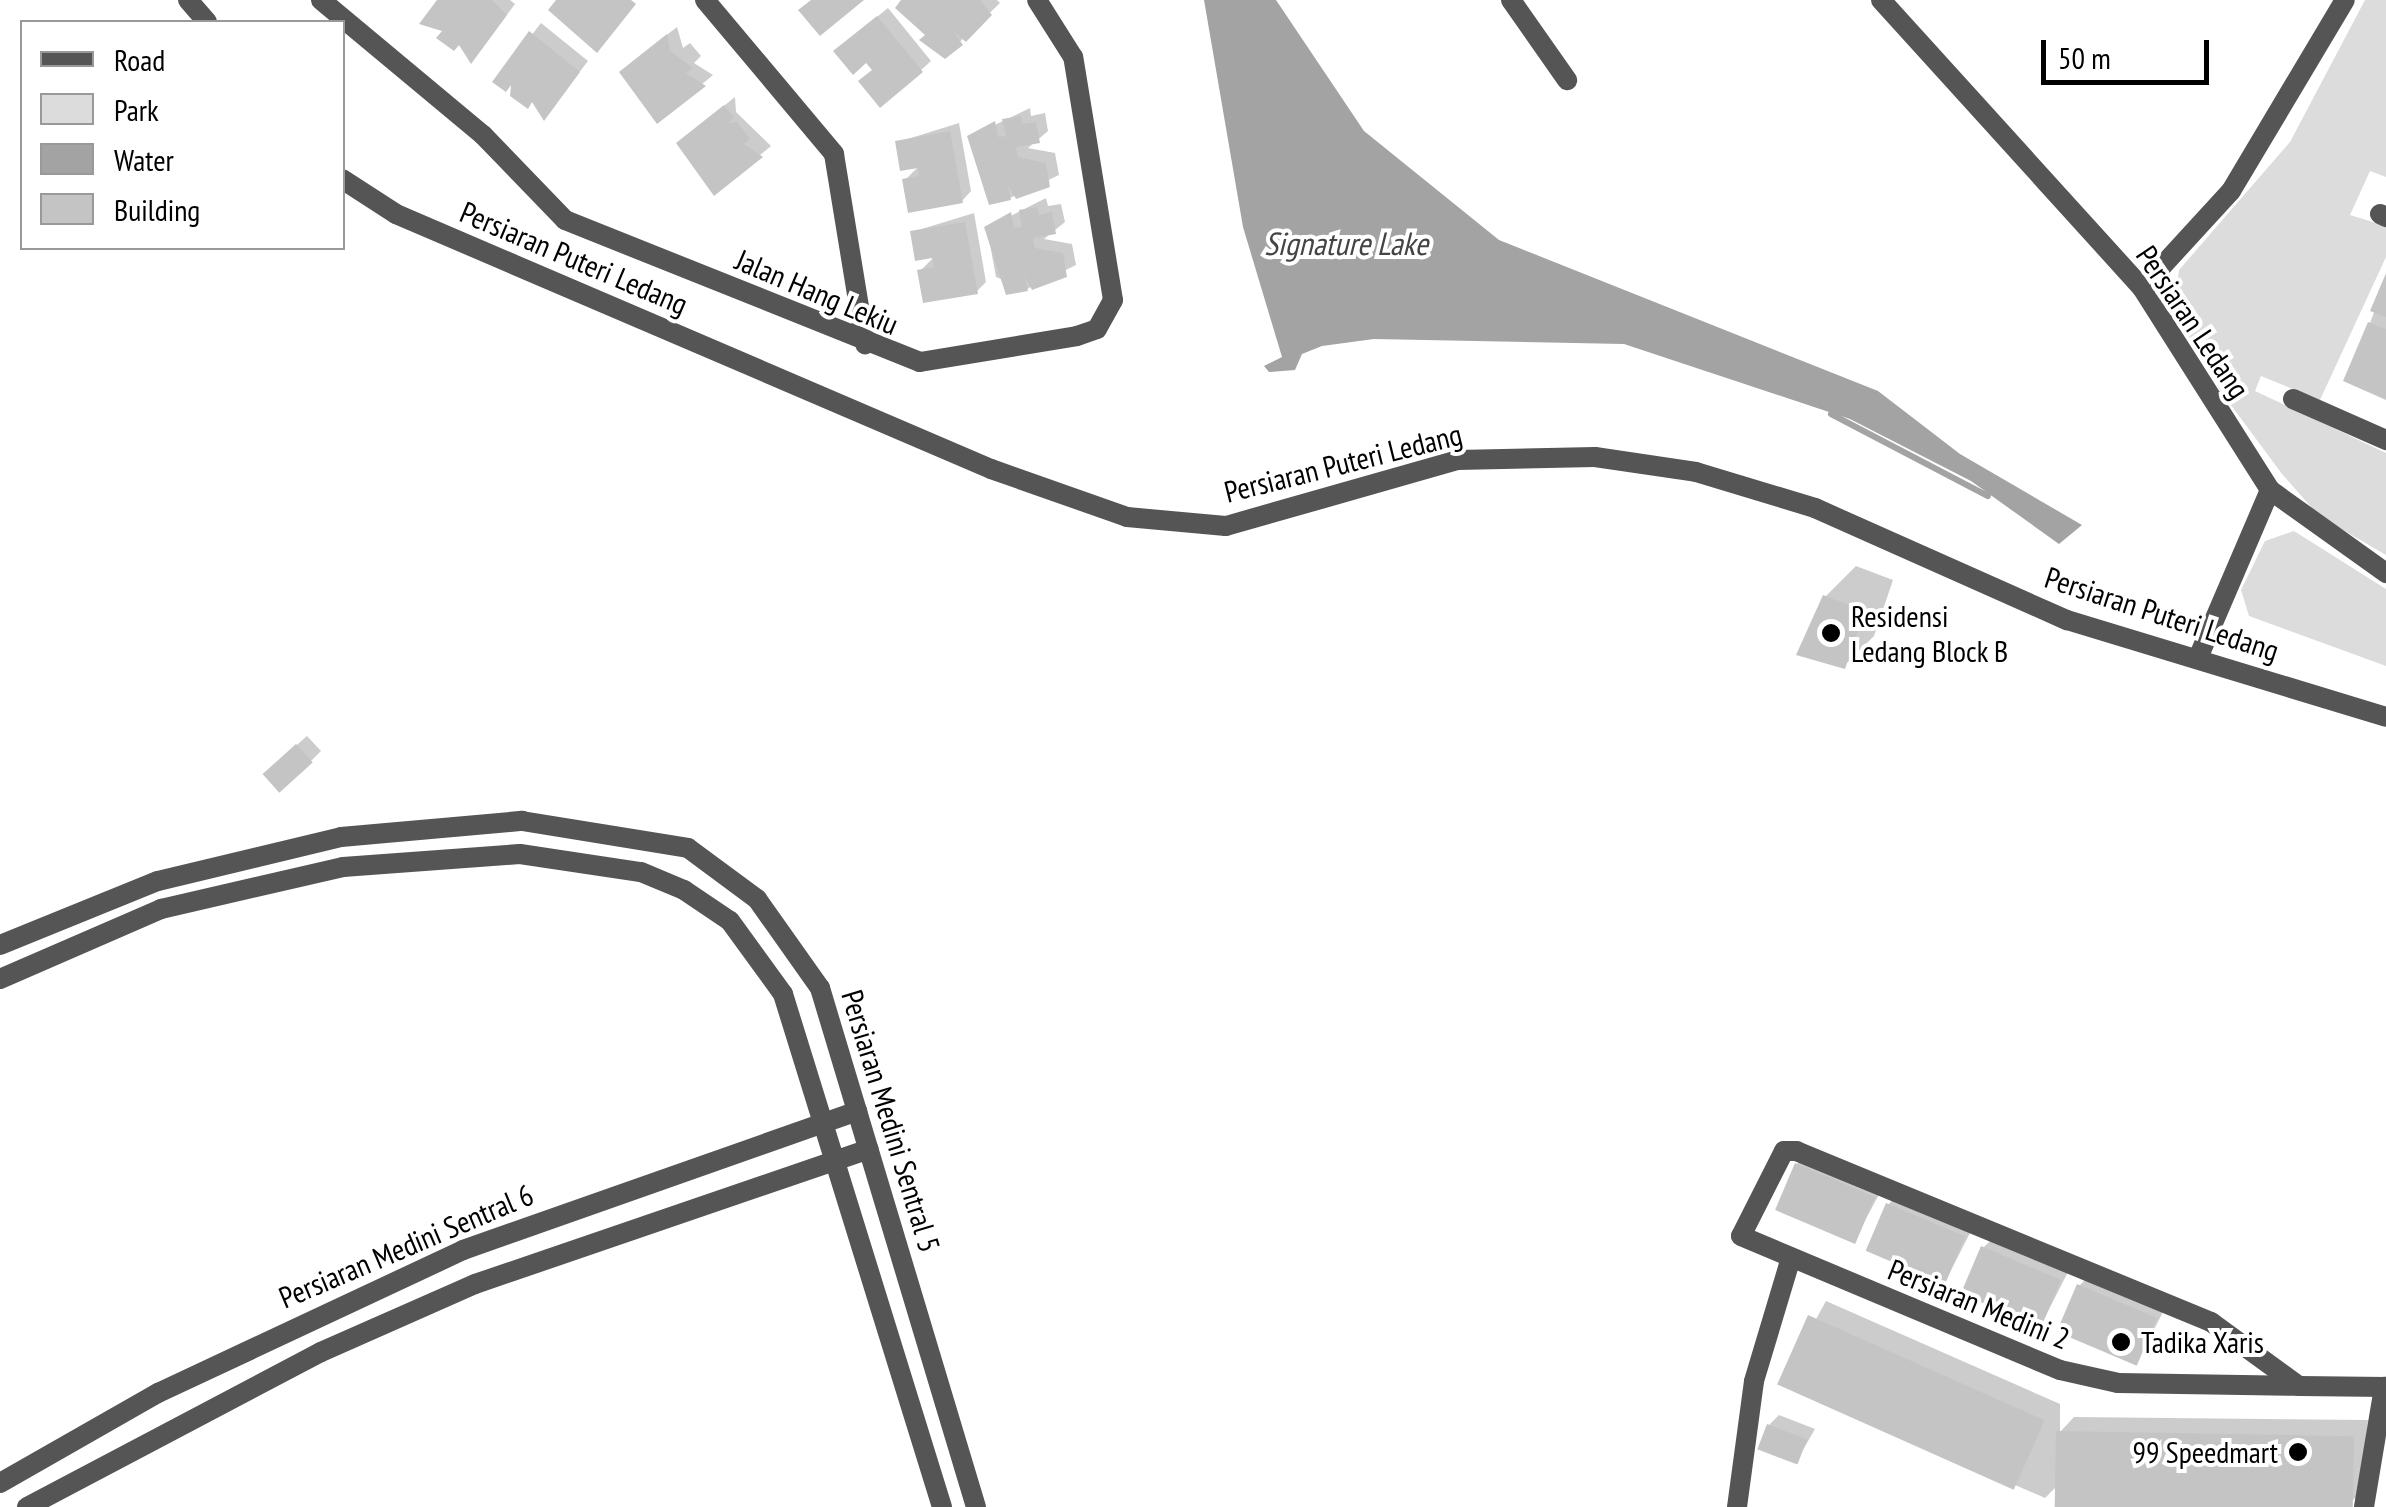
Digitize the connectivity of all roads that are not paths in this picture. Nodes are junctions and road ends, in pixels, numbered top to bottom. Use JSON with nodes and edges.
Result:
{"nodes":[{"id":1,"x":321,"y":0,"type":"edge"},
{"id":2,"x":704,"y":0,"type":"edge"},
{"id":3,"x":1037,"y":0,"type":"edge"},
{"id":4,"x":1512,"y":0,"type":"edge"},
{"id":5,"x":1881,"y":0,"type":"edge"},
{"id":6,"x":2346,"y":0,"type":"edge"},
{"id":7,"x":1567,"y":80,"type":"dead end"},
{"id":8,"x":345,"y":181,"type":"edge"},
{"id":9,"x":2142,"y":288,"type":"junction"},
{"id":10,"x":865,"y":344,"type":"junction"},
{"id":11,"x":2293,"y":399,"type":"dead end"},
{"id":12,"x":2386,"y":440,"type":"edge"},
{"id":13,"x":2270,"y":490,"type":"junction"},
{"id":14,"x":2386,"y":573,"type":"edge"},
{"id":15,"x":2198,"y":658,"type":"junction"},
{"id":16,"x":2386,"y":716,"type":"edge"},
{"id":17,"x":0,"y":946,"type":"edge"},
{"id":18,"x":0,"y":979,"type":"edge"},
{"id":19,"x":857,"y":1110,"type":"junction"},
{"id":20,"x":822,"y":1121,"type":"junction"},
{"id":21,"x":869,"y":1148,"type":"junction"},
{"id":22,"x":835,"y":1160,"type":"junction"},
{"id":23,"x":1790,"y":1261,"type":"junction"},
{"id":24,"x":2299,"y":1386,"type":"junction"},
{"id":25,"x":2385,"y":1387,"type":"edge"},
{"id":26,"x":0,"y":1484,"type":"edge"},
{"id":27,"x":27,"y":1507,"type":"edge"},
{"id":28,"x":942,"y":1507,"type":"edge"},
{"id":29,"x":976,"y":1507,"type":"edge"},
{"id":30,"x":1738,"y":1507,"type":"edge"},
{"id":31,"x":2364,"y":1507,"type":"edge"}],
"edges":[{"from":1,"to":10,"type":"street","name":"Jalan Hang Lekiu"},
{"from":2,"to":10,"type":"street"},
{"from":3,"to":10,"type":"street","name":"Jalan Hang Lekiu"},
{"from":4,"to":7,"type":"street"},
{"from":5,"to":9,"type":"street","name":"Persiaran Ledang"},
{"from":6,"to":9,"type":"street"},
{"from":8,"to":15,"type":"street","name":"Persiaran Puteri Ledang"},
{"from":9,"to":13,"type":"street","name":"Persiaran Ledang"},
{"from":11,"to":12,"type":"street"},
{"from":13,"to":14,"type":"street","name":"Persiaran Ledang"},
{"from":13,"to":15,"type":"street"},
{"from":15,"to":16,"type":"street","name":"Persiaran Puteri Ledang"},
{"from":17,"to":19,"type":"street","name":"Persiaran Medini Sentral 5"},
{"from":18,"to":20,"type":"street"},
{"from":19,"to":20,"type":"street","name":"Persiaran Medini Sentral 6"},
{"from":19,"to":21,"type":"street","name":"Persiaran Medini Sentral 5"},
{"from":20,"to":22,"type":"street"},
{"from":20,"to":26,"type":"street","name":"Persiaran Medini Sentral 6"},
{"from":21,"to":22,"type":"street","name":"Persiaran Medini Sentral 6"},
{"from":21,"to":29,"type":"street","name":"Persiaran Medini Sentral 5"},
{"from":22,"to":27,"type":"street","name":"Persiaran Medini Sentral 6"},
{"from":22,"to":28,"type":"street"},
{"from":23,"to":24,"type":"street","name":"Persiaran Medini 2"},
{"from":23,"to":24,"type":"street","name":"Persiaran Medini 2"},
{"from":23,"to":30,"type":"street"},
{"from":24,"to":25,"type":"street","name":"Persiaran Medini 2"},
{"from":25,"to":31,"type":"street"}]}
